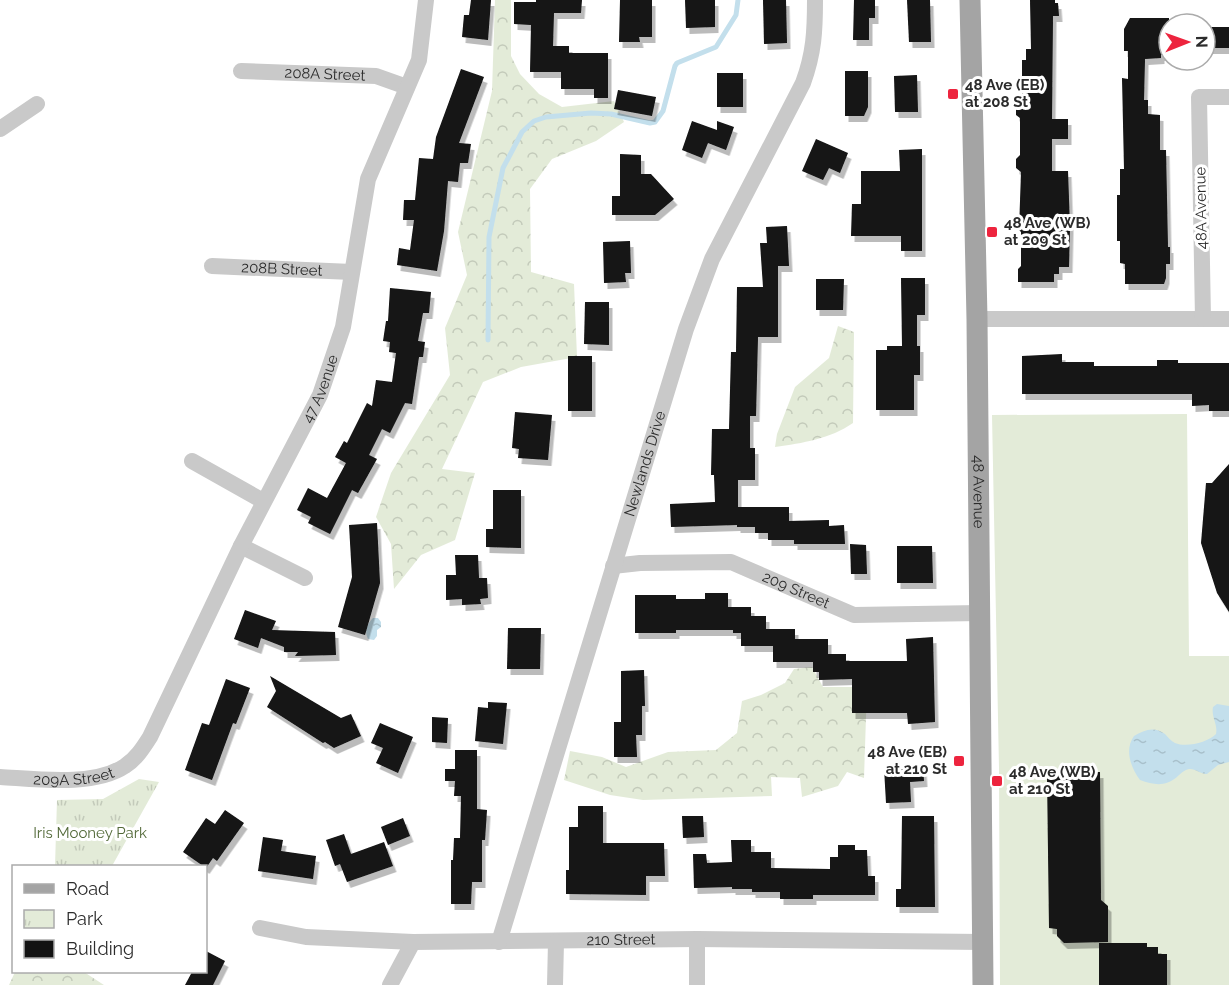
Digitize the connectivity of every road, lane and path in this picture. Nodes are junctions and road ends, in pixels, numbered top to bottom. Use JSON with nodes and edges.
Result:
{"nodes":[{"id":1,"x":426,"y":0,"type":"edge"},
{"id":2,"x":815,"y":0,"type":"edge"},
{"id":3,"x":970,"y":0,"type":"edge"},
{"id":4,"x":241,"y":70,"type":"dead end"},
{"id":5,"x":407,"y":87,"type":"junction"},
{"id":6,"x":1229,"y":97,"type":"edge"},
{"id":7,"x":37,"y":104,"type":"dead end"},
{"id":8,"x":0,"y":129,"type":"edge"},
{"id":9,"x":212,"y":266,"type":"dead end"},
{"id":10,"x":352,"y":272,"type":"junction"},
{"id":11,"x":977,"y":319,"type":"junction"},
{"id":12,"x":1203,"y":319,"type":"junction"},
{"id":13,"x":1229,"y":319,"type":"edge"},
{"id":14,"x":192,"y":461,"type":"dead end"},
{"id":15,"x":263,"y":501,"type":"junction"},
{"id":16,"x":241,"y":546,"type":"junction"},
{"id":17,"x":613,"y":566,"type":"junction"},
{"id":18,"x":305,"y":578,"type":"dead end"},
{"id":19,"x":980,"y":613,"type":"junction"},
{"id":20,"x":140,"y":752,"type":"joint"},
{"id":21,"x":0,"y":777,"type":"edge"},
{"id":22,"x":260,"y":928,"type":"dead end"},
{"id":23,"x":697,"y":939,"type":"junction"},
{"id":24,"x":413,"y":942,"type":"junction"},
{"id":25,"x":499,"y":942,"type":"junction"},
{"id":26,"x":556,"y":942,"type":"junction"},
{"id":27,"x":983,"y":942,"type":"junction"},
{"id":28,"x":390,"y":985,"type":"edge"},
{"id":29,"x":555,"y":985,"type":"edge"},
{"id":30,"x":697,"y":985,"type":"edge"},
{"id":31,"x":983,"y":985,"type":"edge"}],
"edges":[{"from":1,"to":5,"type":"street","name":"47 Avenue"},
{"from":2,"to":17,"type":"street","name":"Newlands Drive"},
{"from":3,"to":11,"type":"main road","name":"48 Avenue"},
{"from":4,"to":5,"type":"street","name":"208A Street"},
{"from":5,"to":10,"type":"street","name":"47 Avenue"},
{"from":6,"to":12,"type":"street","name":"48A Avenue"},
{"from":7,"to":8,"type":"street"},
{"from":9,"to":10,"type":"street","name":"208B Street"},
{"from":10,"to":15,"type":"street","name":"47 Avenue"},
{"from":11,"to":12,"type":"street"},
{"from":11,"to":19,"type":"main road","name":"48 Avenue"},
{"from":12,"to":13,"type":"street"},
{"from":14,"to":15,"type":"street"},
{"from":15,"to":16,"type":"street","name":"47 Avenue"},
{"from":16,"to":18,"type":"street"},
{"from":16,"to":20,"type":"street","name":"47 Avenue"},
{"from":17,"to":19,"type":"street","name":"209 Street"},
{"from":17,"to":25,"type":"street","name":"Newlands Drive"},
{"from":19,"to":27,"type":"main road","name":"48 Avenue"},
{"from":20,"to":21,"type":"street","name":"209A Street"},
{"from":22,"to":24,"type":"street","name":"210 Street"},
{"from":23,"to":26,"type":"street","name":"210 Street"},
{"from":23,"to":27,"type":"street","name":"210 Street"},
{"from":23,"to":30,"type":"street"},
{"from":24,"to":25,"type":"street","name":"210 Street"},
{"from":24,"to":28,"type":"street"},
{"from":25,"to":26,"type":"street","name":"210 Street"},
{"from":26,"to":29,"type":"street"},
{"from":27,"to":31,"type":"main road","name":"48 Avenue"}]}
